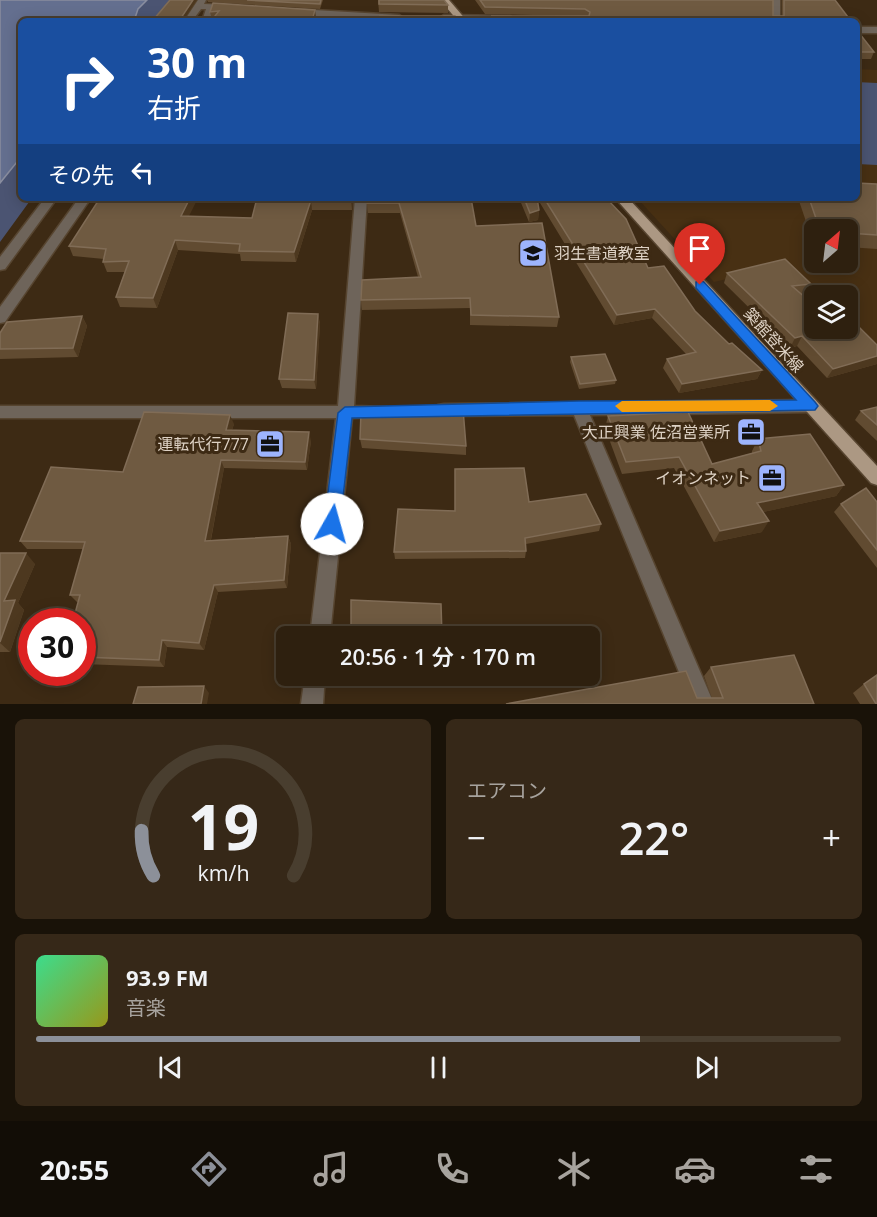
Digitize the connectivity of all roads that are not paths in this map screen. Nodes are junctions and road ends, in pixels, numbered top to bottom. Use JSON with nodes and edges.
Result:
{"nodes":[{"id":1,"x":444,"y":0,"type":"edge"},
{"id":2,"x":776,"y":0,"type":"edge"},
{"id":3,"x":200,"y":3,"type":"edge"},
{"id":4,"x":211,"y":7,"type":"junction"},
{"id":5,"x":246,"y":9,"type":"edge"},
{"id":6,"x":282,"y":11,"type":"edge"},
{"id":7,"x":190,"y":18,"type":"edge"},
{"id":8,"x":207,"y":18,"type":"edge"},
{"id":9,"x":364,"y":18,"type":"edge"},
{"id":10,"x":460,"y":18,"type":"edge"},
{"id":11,"x":776,"y":18,"type":"edge"},
{"id":12,"x":860,"y":30,"type":"edge"},
{"id":13,"x":877,"y":30,"type":"edge"},
{"id":14,"x":49,"y":201,"type":"edge"},
{"id":15,"x":83,"y":201,"type":"edge"},
{"id":16,"x":361,"y":201,"type":"edge"},
{"id":17,"x":624,"y":201,"type":"edge"},
{"id":18,"x":0,"y":266,"type":"edge"},
{"id":19,"x":0,"y":318,"type":"edge"},
{"id":20,"x":810,"y":406,"type":"junction"},
{"id":21,"x":579,"y":407,"type":"junction"},
{"id":22,"x":392,"y":411,"type":"edge"},
{"id":23,"x":427,"y":411,"type":"edge"},
{"id":24,"x":0,"y":412,"type":"edge"},
{"id":25,"x":345,"y":413,"type":"junction"},
{"id":26,"x":877,"y":478,"type":"edge"},
{"id":27,"x":321,"y":626,"type":"edge"},
{"id":28,"x":314,"y":686,"type":"edge"},
{"id":29,"x":312,"y":704,"type":"edge"},
{"id":30,"x":703,"y":704,"type":"edge"}],
"edges":[{"from":1,"to":10,"type":"main road"},
{"from":2,"to":11,"type":"street"},
{"from":3,"to":4,"type":"street"},
{"from":3,"to":7,"type":"street"},
{"from":4,"to":5,"type":"street"},
{"from":4,"to":8,"type":"street"},
{"from":6,"to":9,"type":"street"},
{"from":12,"to":13,"type":"street"},
{"from":14,"to":18,"type":"street"},
{"from":15,"to":19,"type":"street"},
{"from":16,"to":25,"type":"street"},
{"from":17,"to":20,"type":"main road","name":"築館登米線"},
{"from":20,"to":21,"type":"street"},
{"from":20,"to":26,"type":"main road","name":"築館登米線"},
{"from":21,"to":23,"type":"street"},
{"from":21,"to":30,"type":"street"},
{"from":22,"to":25,"type":"street"},
{"from":24,"to":25,"type":"street"},
{"from":25,"to":27,"type":"street"},
{"from":28,"to":29,"type":"street"}]}
